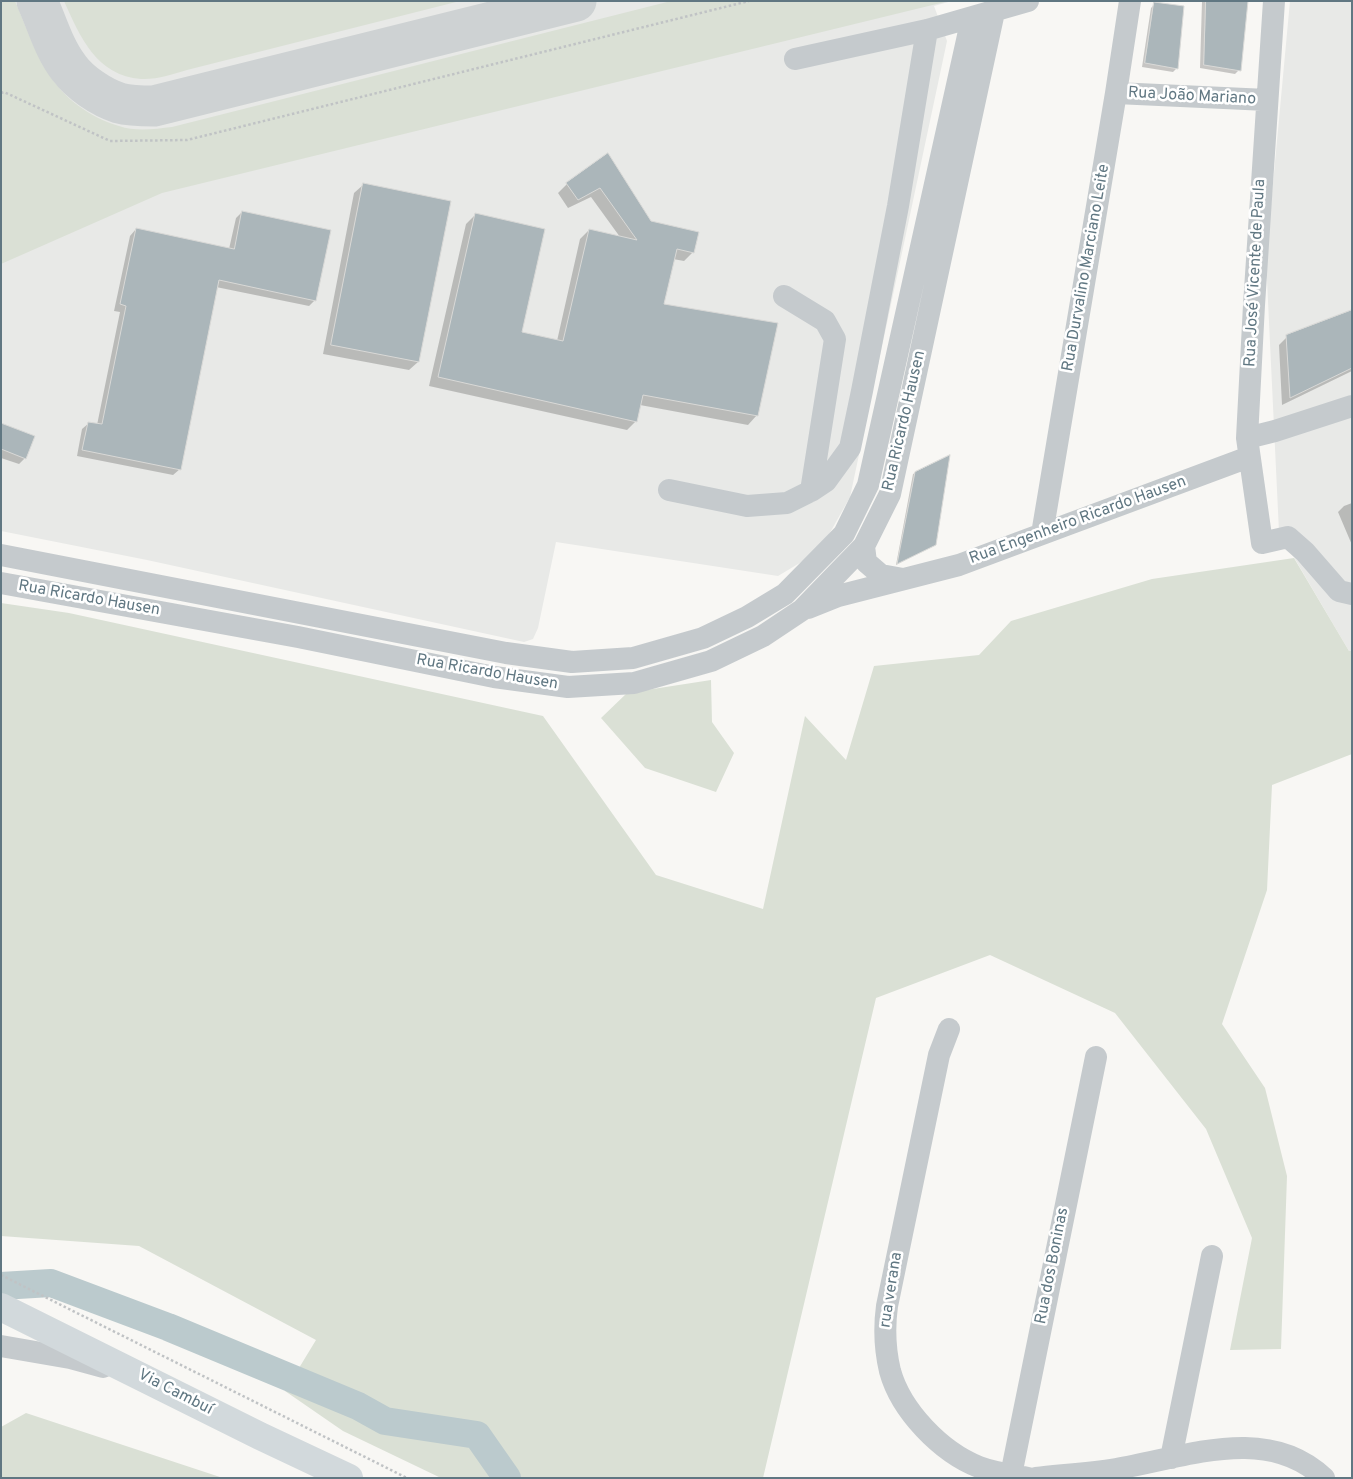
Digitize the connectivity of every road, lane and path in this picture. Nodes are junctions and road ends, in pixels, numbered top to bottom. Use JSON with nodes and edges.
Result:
{"nodes":[{"id":1,"x":749,"y":1,"type":"edge"},
{"id":2,"x":1028,"y":1,"type":"edge"},
{"id":3,"x":1130,"y":1,"type":"edge"},
{"id":4,"x":1274,"y":1,"type":"edge"},
{"id":5,"x":994,"y":12,"type":"junction"},
{"id":6,"x":972,"y":18,"type":"junction"},
{"id":7,"x":927,"y":30,"type":"junction"},
{"id":8,"x":795,"y":58,"type":"dead end"},
{"id":9,"x":1,"y":93,"type":"edge"},
{"id":10,"x":1116,"y":93,"type":"junction"},
{"id":11,"x":1267,"y":100,"type":"junction"},
{"id":12,"x":784,"y":296,"type":"dead end"},
{"id":13,"x":1352,"y":406,"type":"edge"},
{"id":14,"x":1248,"y":448,"type":"junction"},
{"id":15,"x":669,"y":490,"type":"dead end"},
{"id":16,"x":811,"y":491,"type":"junction"},
{"id":17,"x":1042,"y":534,"type":"junction"},
{"id":18,"x":864,"y":546,"type":"junction"},
{"id":19,"x":1,"y":555,"type":"edge"},
{"id":20,"x":904,"y":579,"type":"junction"},
{"id":21,"x":1,"y":583,"type":"edge"},
{"id":22,"x":1352,"y":594,"type":"edge"},
{"id":23,"x":802,"y":610,"type":"junction"},
{"id":24,"x":949,"y":1029,"type":"dead end"},
{"id":25,"x":1096,"y":1058,"type":"dead end"},
{"id":26,"x":1212,"y":1256,"type":"dead end"},
{"id":27,"x":1,"y":1275,"type":"edge"},
{"id":28,"x":1,"y":1307,"type":"edge"},
{"id":29,"x":1,"y":1346,"type":"edge"},
{"id":30,"x":150,"y":1380,"type":"junction"},
{"id":31,"x":1171,"y":1458,"type":"junction"},
{"id":32,"x":1020,"y":1476,"type":"edge"},
{"id":33,"x":349,"y":1478,"type":"edge"},
{"id":34,"x":407,"y":1478,"type":"edge"},
{"id":35,"x":1036,"y":1478,"type":"edge"},
{"id":36,"x":1324,"y":1478,"type":"edge"}],
"edges":[{"from":1,"to":9,"type":"path"},
{"from":2,"to":5,"type":"street"},
{"from":3,"to":10,"type":"street","name":"Rua Durvalino Marciano Leite"},
{"from":4,"to":11,"type":"street","name":"Rua José Vicente de Paula"},
{"from":5,"to":6,"type":"street"},
{"from":5,"to":18,"type":"street","name":"Rua Ricardo Hausen"},
{"from":6,"to":7,"type":"street"},
{"from":6,"to":19,"type":"street","name":"Rua Ricardo Hausen"},
{"from":7,"to":8,"type":"street"},
{"from":7,"to":16,"type":"street"},
{"from":10,"to":11,"type":"street","name":"Rua João Mariano"},
{"from":10,"to":17,"type":"street","name":"Rua Durvalino Marciano Leite"},
{"from":11,"to":14,"type":"street","name":"Rua José Vicente de Paula"},
{"from":12,"to":16,"type":"street"},
{"from":13,"to":14,"type":"street","name":"Rua Engenheiro Ricardo Hausen"},
{"from":14,"to":17,"type":"street","name":"Rua Engenheiro Ricardo Hausen"},
{"from":14,"to":22,"type":"street","name":"Rua José Vicente de Paula"},
{"from":15,"to":16,"type":"street"},
{"from":17,"to":20,"type":"street","name":"Rua Engenheiro Ricardo Hausen"},
{"from":18,"to":20,"type":"street","name":"Rua Engenheiro Ricardo Hausen"},
{"from":18,"to":23,"type":"street","name":"Rua Ricardo Hausen"},
{"from":20,"to":23,"type":"street","name":"Rua Engenheiro Ricardo Hausen"},
{"from":21,"to":23,"type":"street","name":"Rua Ricardo Hausen"},
{"from":24,"to":32,"type":"street","name":"rua verana"},
{"from":25,"to":32,"type":"street","name":"Rua dos Boninas"},
{"from":26,"to":31,"type":"street"},
{"from":27,"to":34,"type":"path"},
{"from":28,"to":30,"type":"main road","name":"Via Cambuí"},
{"from":29,"to":30,"type":"street"},
{"from":30,"to":33,"type":"main road","name":"Via Cambuí"},
{"from":31,"to":35,"type":"street"},
{"from":31,"to":36,"type":"street"}]}
